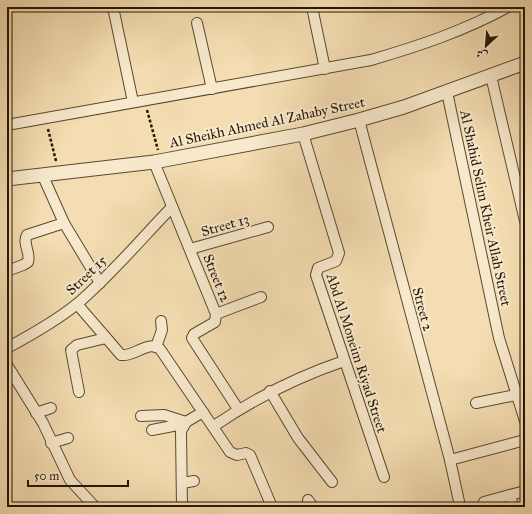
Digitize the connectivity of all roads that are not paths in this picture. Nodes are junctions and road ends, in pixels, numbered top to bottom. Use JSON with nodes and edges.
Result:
{"nodes":[{"id":1,"x":113,"y":7,"type":"edge"},
{"id":2,"x":312,"y":7,"type":"edge"},
{"id":3,"x":508,"y":7,"type":"edge"},
{"id":4,"x":197,"y":23,"type":"dead end"},
{"id":5,"x":525,"y":63,"type":"edge"},
{"id":6,"x":325,"y":69,"type":"junction"},
{"id":7,"x":491,"y":76,"type":"junction"},
{"id":8,"x":212,"y":89,"type":"junction"},
{"id":9,"x":447,"y":92,"type":"junction"},
{"id":10,"x":133,"y":102,"type":"junction"},
{"id":11,"x":359,"y":120,"type":"junction"},
{"id":12,"x":7,"y":125,"type":"edge"},
{"id":13,"x":303,"y":134,"type":"junction"},
{"id":14,"x":157,"y":161,"type":"junction"},
{"id":15,"x":42,"y":174,"type":"junction"},
{"id":16,"x":7,"y":179,"type":"edge"},
{"id":17,"x":172,"y":207,"type":"junction"},
{"id":18,"x":525,"y":220,"type":"edge"},
{"id":19,"x":64,"y":223,"type":"junction"},
{"id":20,"x":268,"y":227,"type":"dead end"},
{"id":21,"x":190,"y":249,"type":"junction"},
{"id":22,"x":7,"y":271,"type":"edge"},
{"id":23,"x":100,"y":283,"type":"junction"},
{"id":24,"x":261,"y":297,"type":"dead end"},
{"id":25,"x":77,"y":304,"type":"junction"},
{"id":26,"x":216,"y":314,"type":"junction"},
{"id":27,"x":161,"y":321,"type":"dead end"},
{"id":28,"x":106,"y":338,"type":"junction"},
{"id":29,"x":156,"y":347,"type":"junction"},
{"id":30,"x":7,"y":348,"type":"edge"},
{"id":31,"x":344,"y":360,"type":"junction"},
{"id":32,"x":7,"y":365,"type":"edge"},
{"id":33,"x":270,"y":391,"type":"junction"},
{"id":34,"x":79,"y":392,"type":"dead end"},
{"id":35,"x":516,"y":395,"type":"junction"},
{"id":36,"x":476,"y":403,"type":"dead end"},
{"id":37,"x":52,"y":408,"type":"dead end"},
{"id":38,"x":238,"y":410,"type":"junction"},
{"id":39,"x":203,"y":412,"type":"junction"},
{"id":40,"x":36,"y":413,"type":"junction"},
{"id":41,"x":141,"y":416,"type":"dead end"},
{"id":42,"x":525,"y":421,"type":"edge"},
{"id":43,"x":185,"y":423,"type":"junction"},
{"id":44,"x":214,"y":426,"type":"junction"},
{"id":45,"x":152,"y":430,"type":"dead end"},
{"id":46,"x":68,"y":438,"type":"dead end"},
{"id":47,"x":525,"y":440,"type":"edge"},
{"id":48,"x":51,"y":443,"type":"junction"},
{"id":49,"x":450,"y":460,"type":"junction"},
{"id":50,"x":384,"y":477,"type":"dead end"},
{"id":51,"x":194,"y":481,"type":"dead end"},
{"id":52,"x":332,"y":482,"type":"dead end"},
{"id":53,"x":182,"y":483,"type":"junction"},
{"id":54,"x":525,"y":492,"type":"edge"},
{"id":55,"x":510,"y":496,"type":"junction"},
{"id":56,"x":484,"y":502,"type":"dead end"},
{"id":57,"x":460,"y":506,"type":"dead end"},
{"id":58,"x":95,"y":507,"type":"edge"},
{"id":59,"x":182,"y":507,"type":"edge"},
{"id":60,"x":272,"y":507,"type":"edge"},
{"id":61,"x":513,"y":507,"type":"edge"}],
"edges":[{"from":1,"to":10,"type":"street"},
{"from":2,"to":6,"type":"street"},
{"from":3,"to":6,"type":"street"},
{"from":4,"to":8,"type":"street"},
{"from":5,"to":7,"type":"street","name":"Al Sheikh Ahmed Al Zahaby Street"},
{"from":6,"to":8,"type":"street"},
{"from":7,"to":9,"type":"street","name":"Al Sheikh Ahmed Al Zahaby Street"},
{"from":7,"to":18,"type":"street"},
{"from":8,"to":10,"type":"street"},
{"from":9,"to":11,"type":"street","name":"Al Sheikh Ahmed Al Zahaby Street"},
{"from":9,"to":35,"type":"street","name":"Al Shahid Selim Kheir Allah Street"},
{"from":10,"to":12,"type":"street"},
{"from":11,"to":13,"type":"street","name":"Al Sheikh Ahmed Al Zahaby Street"},
{"from":11,"to":49,"type":"street","name":"Street 2"},
{"from":13,"to":14,"type":"street","name":"Al Sheikh Ahmed Al Zahaby Street"},
{"from":13,"to":31,"type":"street","name":"Abd Al Moneim Riyad Street"},
{"from":14,"to":15,"type":"street","name":"Al Sheikh Ahmed Al Zahaby Street"},
{"from":14,"to":17,"type":"street","name":"Street 12"},
{"from":15,"to":16,"type":"street","name":"Al Sheikh Ahmed Al Zahaby Street"},
{"from":15,"to":19,"type":"street"},
{"from":17,"to":21,"type":"street","name":"Street 12"},
{"from":17,"to":23,"type":"street","name":"Street 15"},
{"from":19,"to":22,"type":"street"},
{"from":19,"to":23,"type":"street"},
{"from":20,"to":21,"type":"street","name":"Street 13"},
{"from":21,"to":26,"type":"street","name":"Street 12"},
{"from":23,"to":25,"type":"street","name":"Street 15"},
{"from":24,"to":26,"type":"street"},
{"from":25,"to":28,"type":"street"},
{"from":25,"to":30,"type":"street","name":"Street 15"},
{"from":26,"to":38,"type":"street","name":"Street 12"},
{"from":27,"to":29,"type":"street"},
{"from":28,"to":29,"type":"street"},
{"from":28,"to":34,"type":"street"},
{"from":29,"to":39,"type":"street"},
{"from":31,"to":33,"type":"street"},
{"from":31,"to":50,"type":"street","name":"Abd Al Moneim Riyad Street"},
{"from":32,"to":40,"type":"street"},
{"from":33,"to":38,"type":"street"},
{"from":33,"to":52,"type":"street"},
{"from":35,"to":36,"type":"street"},
{"from":35,"to":42,"type":"street","name":"Al Shahid Selim Kheir Allah Street"},
{"from":37,"to":40,"type":"street"},
{"from":38,"to":44,"type":"street"},
{"from":39,"to":43,"type":"street"},
{"from":39,"to":44,"type":"street"},
{"from":40,"to":48,"type":"street"},
{"from":41,"to":43,"type":"street"},
{"from":43,"to":45,"type":"street"},
{"from":43,"to":53,"type":"street"},
{"from":44,"to":60,"type":"street"},
{"from":46,"to":48,"type":"street"},
{"from":47,"to":49,"type":"street"},
{"from":48,"to":58,"type":"street"},
{"from":49,"to":57,"type":"street","name":"Street 2"},
{"from":51,"to":53,"type":"street"},
{"from":53,"to":59,"type":"street"},
{"from":54,"to":55,"type":"street"},
{"from":55,"to":56,"type":"street"},
{"from":55,"to":61,"type":"street"}]}
